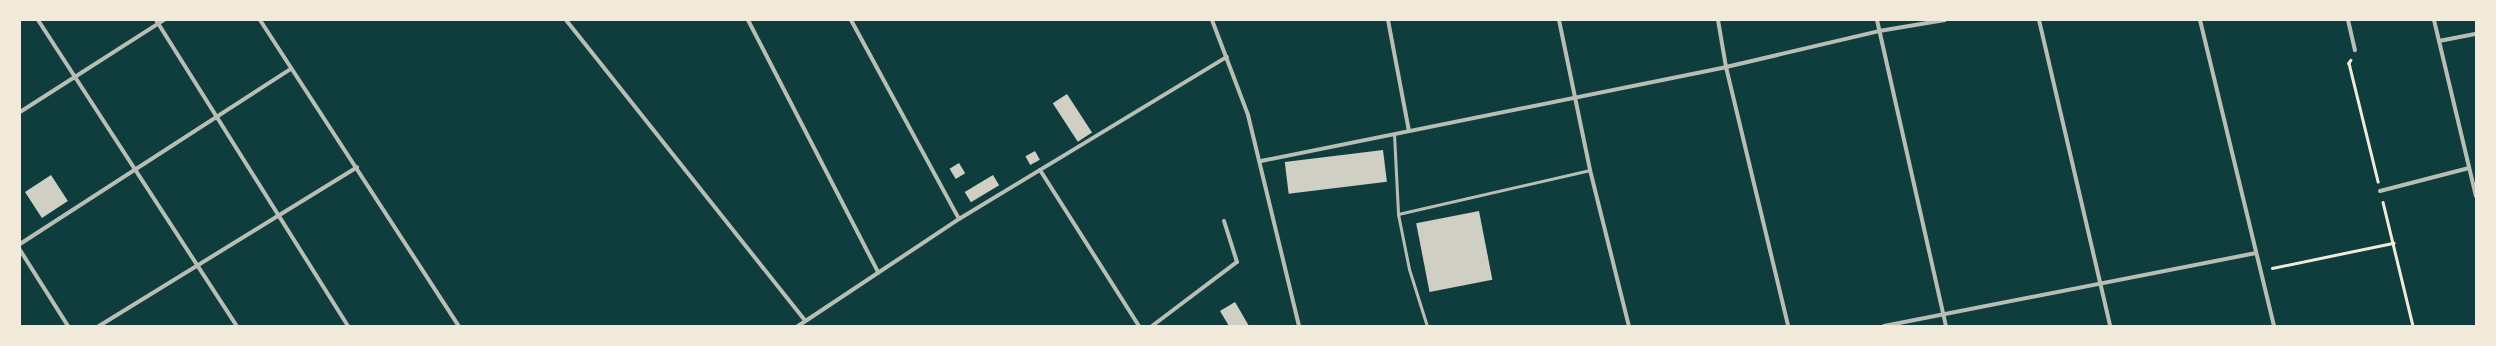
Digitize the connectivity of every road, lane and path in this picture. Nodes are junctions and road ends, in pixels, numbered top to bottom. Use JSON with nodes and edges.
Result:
{"nodes":[{"id":1,"x":38,"y":20,"type":"edge"},
{"id":2,"x":164,"y":20,"type":"edge"},
{"id":3,"x":260,"y":20,"type":"edge"},
{"id":4,"x":566,"y":20,"type":"edge"},
{"id":5,"x":748,"y":20,"type":"edge"},
{"id":6,"x":851,"y":20,"type":"edge"},
{"id":7,"x":1212,"y":20,"type":"edge"},
{"id":8,"x":1388,"y":20,"type":"edge"},
{"id":9,"x":1558,"y":20,"type":"edge"},
{"id":10,"x":1718,"y":20,"type":"edge"},
{"id":11,"x":1877,"y":20,"type":"edge"},
{"id":12,"x":1945,"y":20,"type":"edge"},
{"id":13,"x":2039,"y":20,"type":"edge"},
{"id":14,"x":2200,"y":20,"type":"edge"},
{"id":15,"x":2348,"y":20,"type":"edge"},
{"id":16,"x":2434,"y":20,"type":"edge"},
{"id":17,"x":157,"y":22,"type":"edge"},
{"id":18,"x":1879,"y":31,"type":"junction"},
{"id":19,"x":2476,"y":34,"type":"edge"},
{"id":20,"x":2439,"y":41,"type":"junction"},
{"id":21,"x":2355,"y":50,"type":"dead end"},
{"id":22,"x":1227,"y":57,"type":"junction"},
{"id":23,"x":1726,"y":67,"type":"junction"},
{"id":24,"x":291,"y":69,"type":"junction"},
{"id":25,"x":75,"y":77,"type":"junction"},
{"id":26,"x":1576,"y":97,"type":"junction"},
{"id":27,"x":20,"y":112,"type":"edge"},
{"id":28,"x":217,"y":117,"type":"junction"},
{"id":29,"x":1409,"y":131,"type":"junction"},
{"id":30,"x":1394,"y":134,"type":"junction"},
{"id":31,"x":1261,"y":161,"type":"junction"},
{"id":32,"x":357,"y":168,"type":"junction"},
{"id":33,"x":2469,"y":168,"type":"junction"},
{"id":34,"x":134,"y":170,"type":"junction"},
{"id":35,"x":1040,"y":170,"type":"junction"},
{"id":36,"x":1590,"y":170,"type":"junction"},
{"id":37,"x":2380,"y":191,"type":"dead end"},
{"id":38,"x":2476,"y":196,"type":"edge"},
{"id":39,"x":278,"y":214,"type":"junction"},
{"id":40,"x":1398,"y":214,"type":"junction"},
{"id":41,"x":959,"y":219,"type":"junction"},
{"id":42,"x":1224,"y":221,"type":"dead end"},
{"id":43,"x":2393,"y":243,"type":"dead end"},
{"id":44,"x":20,"y":244,"type":"edge"},
{"id":45,"x":20,"y":250,"type":"edge"},
{"id":46,"x":2256,"y":253,"type":"junction"},
{"id":47,"x":198,"y":264,"type":"junction"},
{"id":48,"x":2260,"y":270,"type":"junction"},
{"id":49,"x":878,"y":272,"type":"junction"},
{"id":50,"x":2101,"y":284,"type":"junction"},
{"id":51,"x":1943,"y":312,"type":"junction"},
{"id":52,"x":805,"y":321,"type":"junction"},
{"id":53,"x":68,"y":326,"type":"edge"},
{"id":54,"x":99,"y":326,"type":"edge"},
{"id":55,"x":237,"y":326,"type":"edge"},
{"id":56,"x":348,"y":326,"type":"edge"},
{"id":57,"x":459,"y":326,"type":"edge"},
{"id":58,"x":798,"y":326,"type":"edge"},
{"id":59,"x":1139,"y":326,"type":"edge"},
{"id":60,"x":1152,"y":326,"type":"edge"},
{"id":61,"x":1300,"y":326,"type":"edge"},
{"id":62,"x":1427,"y":326,"type":"edge"},
{"id":63,"x":1629,"y":326,"type":"edge"},
{"id":64,"x":1788,"y":326,"type":"edge"},
{"id":65,"x":1884,"y":326,"type":"edge"},
{"id":66,"x":1946,"y":326,"type":"edge"},
{"id":67,"x":2110,"y":326,"type":"edge"},
{"id":68,"x":2274,"y":326,"type":"edge"}],
"edges":[{"from":1,"to":25,"type":"street"},
{"from":2,"to":17,"type":"street"},
{"from":3,"to":24,"type":"street"},
{"from":4,"to":52,"type":"street"},
{"from":5,"to":49,"type":"street"},
{"from":6,"to":41,"type":"street"},
{"from":7,"to":22,"type":"street"},
{"from":8,"to":29,"type":"street"},
{"from":9,"to":26,"type":"street"},
{"from":10,"to":23,"type":"street"},
{"from":11,"to":18,"type":"street"},
{"from":12,"to":18,"type":"street"},
{"from":13,"to":50,"type":"street"},
{"from":14,"to":46,"type":"street"},
{"from":15,"to":21,"type":"street"},
{"from":16,"to":20,"type":"street"},
{"from":17,"to":25,"type":"street"},
{"from":17,"to":28,"type":"street"},
{"from":18,"to":23,"type":"street"},
{"from":18,"to":51,"type":"street"},
{"from":19,"to":20,"type":"street"},
{"from":20,"to":33,"type":"street"},
{"from":22,"to":31,"type":"street"},
{"from":22,"to":35,"type":"street"},
{"from":23,"to":26,"type":"street"},
{"from":23,"to":64,"type":"street"},
{"from":24,"to":28,"type":"street"},
{"from":24,"to":32,"type":"street"},
{"from":25,"to":27,"type":"street"},
{"from":25,"to":34,"type":"street"},
{"from":26,"to":29,"type":"street"},
{"from":26,"to":36,"type":"street"},
{"from":28,"to":34,"type":"street"},
{"from":28,"to":39,"type":"street"},
{"from":29,"to":30,"type":"street"},
{"from":30,"to":31,"type":"street"},
{"from":30,"to":40,"type":"lane"},
{"from":31,"to":61,"type":"street"},
{"from":32,"to":39,"type":"street"},
{"from":32,"to":57,"type":"street"},
{"from":33,"to":37,"type":"street"},
{"from":33,"to":38,"type":"street"},
{"from":34,"to":44,"type":"street"},
{"from":34,"to":47,"type":"street"},
{"from":35,"to":41,"type":"street"},
{"from":35,"to":59,"type":"street"},
{"from":36,"to":40,"type":"lane"},
{"from":36,"to":63,"type":"street"},
{"from":39,"to":47,"type":"street"},
{"from":39,"to":56,"type":"street"},
{"from":40,"to":62,"type":"lane"},
{"from":41,"to":49,"type":"street"},
{"from":42,"to":60,"type":"street"},
{"from":43,"to":48,"type":"path"},
{"from":45,"to":53,"type":"street"},
{"from":46,"to":48,"type":"street"},
{"from":46,"to":50,"type":"street"},
{"from":47,"to":54,"type":"street"},
{"from":47,"to":55,"type":"street"},
{"from":48,"to":68,"type":"street"},
{"from":49,"to":52,"type":"street"},
{"from":50,"to":51,"type":"street"},
{"from":50,"to":67,"type":"street"},
{"from":51,"to":65,"type":"street"},
{"from":51,"to":66,"type":"street"},
{"from":52,"to":58,"type":"street"}]}
